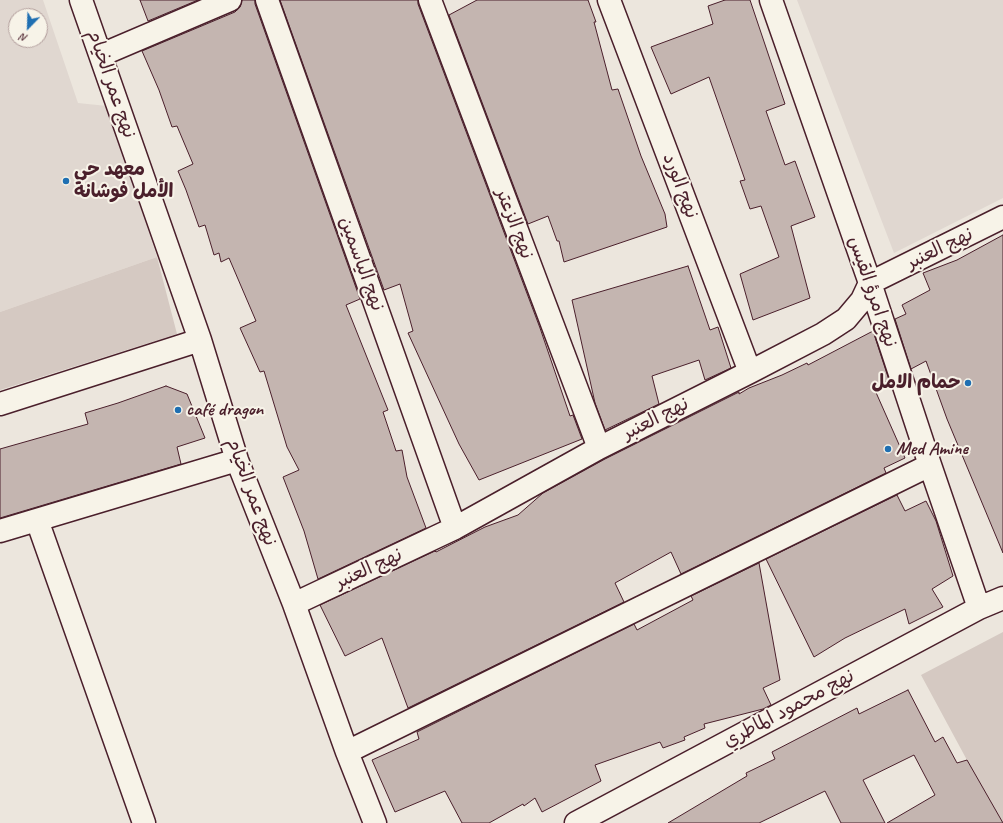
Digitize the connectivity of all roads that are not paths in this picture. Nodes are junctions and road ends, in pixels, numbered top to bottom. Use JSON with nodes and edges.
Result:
{"nodes":[{"id":1,"x":81,"y":0,"type":"edge"},
{"id":2,"x":230,"y":0,"type":"edge"},
{"id":3,"x":267,"y":0,"type":"edge"},
{"id":4,"x":430,"y":0,"type":"edge"},
{"id":5,"x":609,"y":0,"type":"edge"},
{"id":6,"x":771,"y":0,"type":"edge"},
{"id":7,"x":101,"y":55,"type":"junction"},
{"id":8,"x":1003,"y":218,"type":"edge"},
{"id":9,"x":870,"y":283,"type":"junction"},
{"id":10,"x":200,"y":340,"type":"junction"},
{"id":11,"x":750,"y":372,"type":"junction"},
{"id":12,"x":0,"y":404,"type":"edge"},
{"id":13,"x":598,"y":448,"type":"junction"},
{"id":14,"x":237,"y":460,"type":"junction"},
{"id":15,"x":930,"y":465,"type":"junction"},
{"id":16,"x":37,"y":520,"type":"junction"},
{"id":17,"x":455,"y":528,"type":"junction"},
{"id":18,"x":0,"y":531,"type":"edge"},
{"id":19,"x":1003,"y":598,"type":"edge"},
{"id":20,"x":294,"y":604,"type":"junction"},
{"id":21,"x":979,"y":608,"type":"junction"},
{"id":22,"x":347,"y":752,"type":"junction"},
{"id":23,"x":582,"y":821,"type":"edge"},
{"id":24,"x":144,"y":823,"type":"edge"},
{"id":25,"x":374,"y":823,"type":"edge"}],
"edges":[{"from":1,"to":7,"type":"street","name":"نهج عمر الخيام"},
{"from":2,"to":7,"type":"street"},
{"from":3,"to":17,"type":"street","name":"نهج الياسمين"},
{"from":4,"to":13,"type":"street","name":"نهج الزعتر"},
{"from":5,"to":11,"type":"street","name":"نهج الورد"},
{"from":6,"to":9,"type":"street","name":"نهج امرؤ القيس"},
{"from":7,"to":10,"type":"street","name":"نهج عمر الخيام"},
{"from":8,"to":9,"type":"street","name":"نهج العنبر"},
{"from":9,"to":11,"type":"street","name":"نهج العنبر"},
{"from":9,"to":15,"type":"street","name":"نهج امرؤ القيس"},
{"from":10,"to":12,"type":"street"},
{"from":10,"to":14,"type":"street","name":"نهج عمر الخيام"},
{"from":11,"to":13,"type":"street","name":"نهج العنبر"},
{"from":13,"to":17,"type":"street","name":"نهج العنبر"},
{"from":14,"to":16,"type":"street"},
{"from":14,"to":20,"type":"street","name":"نهج عمر الخيام"},
{"from":15,"to":21,"type":"street","name":"نهج امرؤ القيس"},
{"from":15,"to":22,"type":"street"},
{"from":16,"to":18,"type":"street"},
{"from":16,"to":24,"type":"street"},
{"from":17,"to":20,"type":"street","name":"نهج العنبر"},
{"from":19,"to":21,"type":"street","name":"نهج محمود الماطري"},
{"from":20,"to":22,"type":"street","name":"نهج عمر الخيام"},
{"from":21,"to":23,"type":"street","name":"نهج محمود الماطري"},
{"from":22,"to":25,"type":"street","name":"نهج عمر الخيام"}]}
